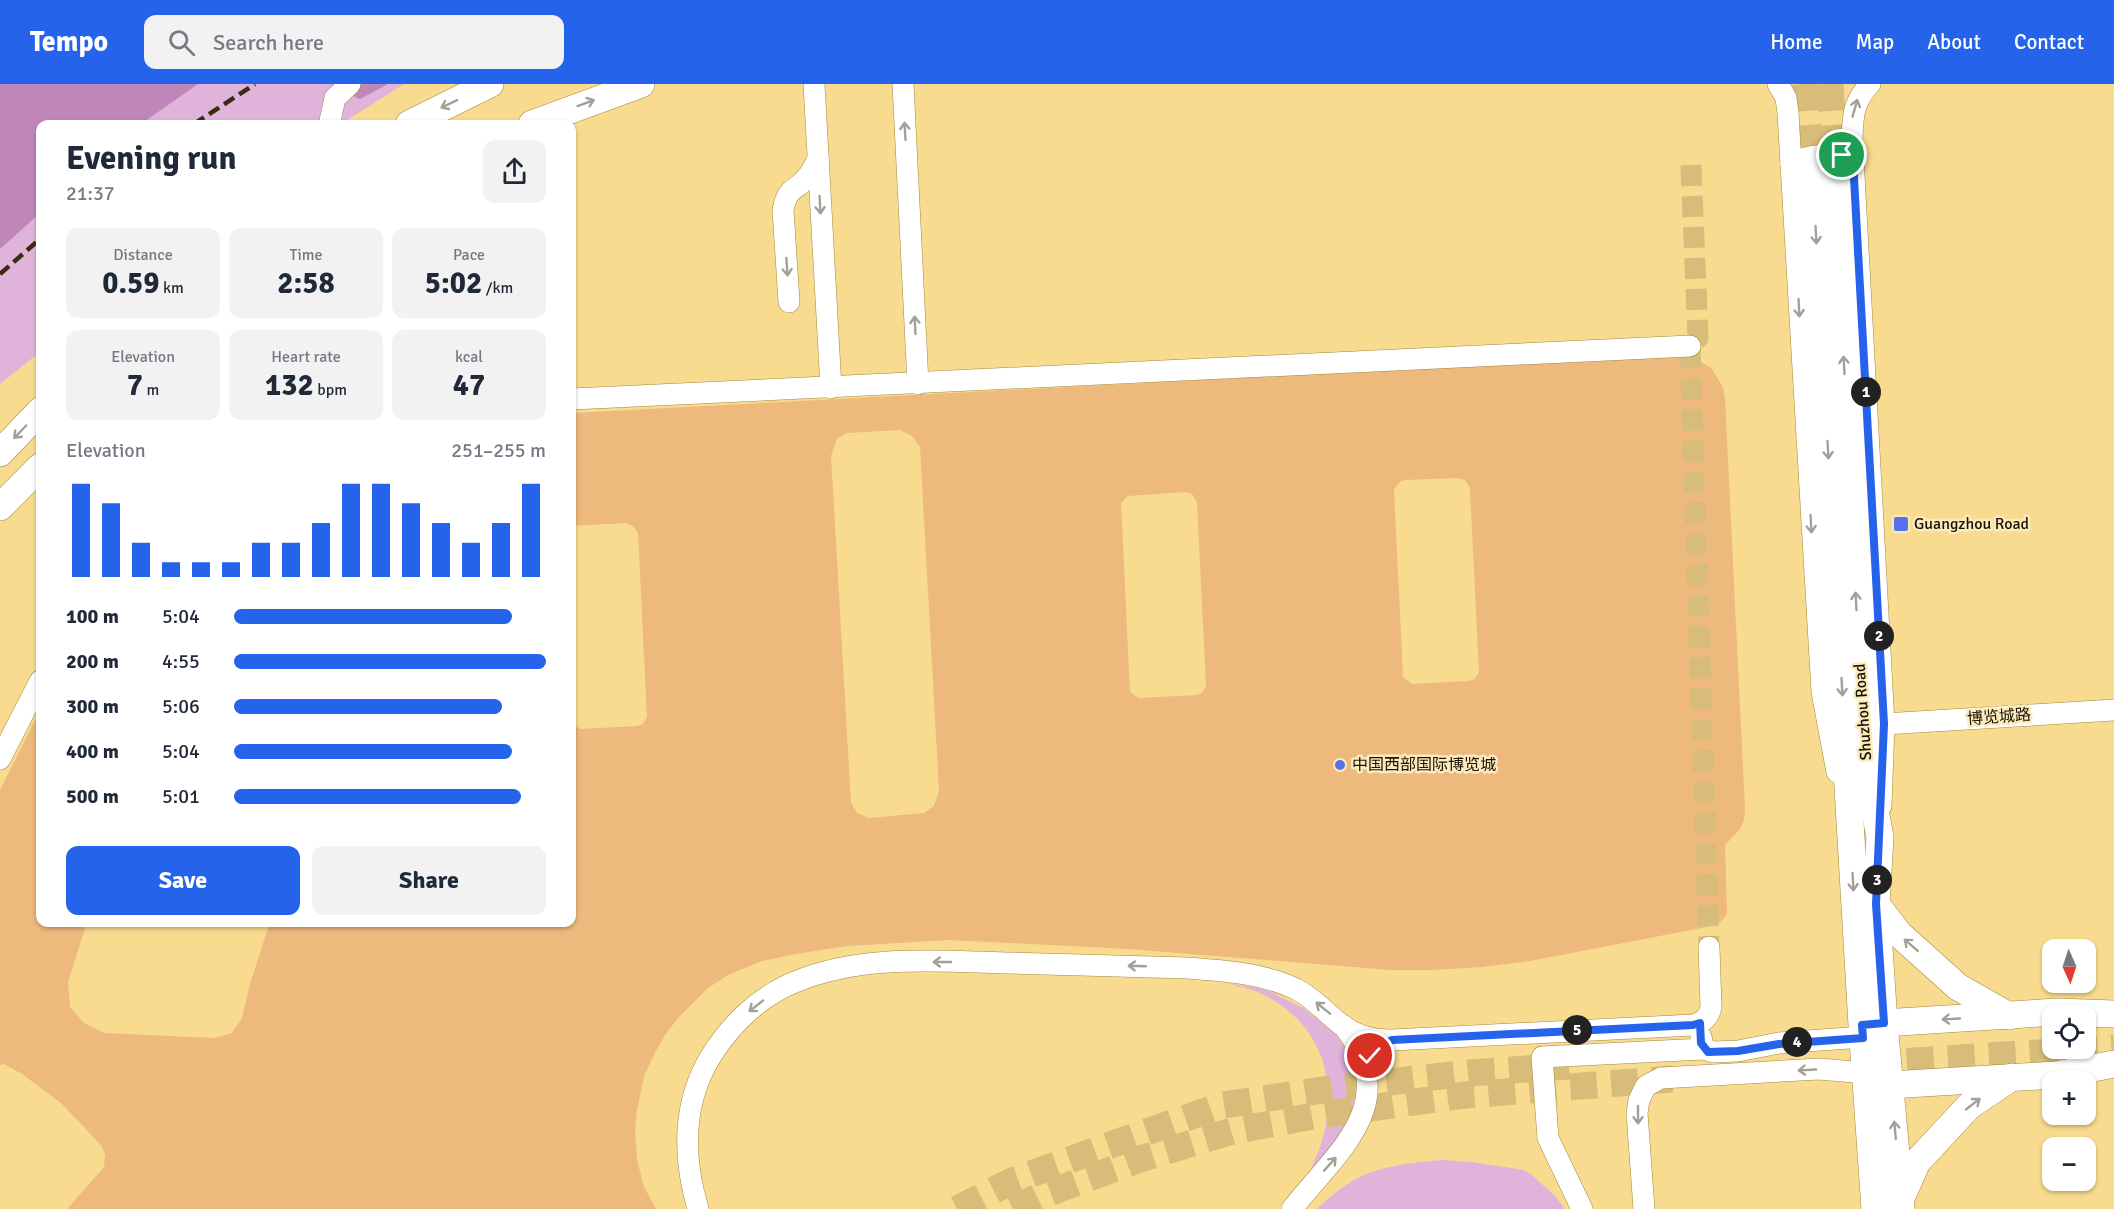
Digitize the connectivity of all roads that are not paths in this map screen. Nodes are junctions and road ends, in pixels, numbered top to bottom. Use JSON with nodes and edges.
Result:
{"nodes":[{"id":1,"x":350,"y":84,"type":"edge"},
{"id":2,"x":490,"y":84,"type":"edge"},
{"id":3,"x":642,"y":84,"type":"edge"},
{"id":4,"x":814,"y":84,"type":"edge"},
{"id":5,"x":903,"y":84,"type":"edge"},
{"id":6,"x":1778,"y":84,"type":"edge"},
{"id":7,"x":1870,"y":84,"type":"edge"},
{"id":8,"x":330,"y":120,"type":"edge"},
{"id":9,"x":417,"y":120,"type":"edge"},
{"id":10,"x":543,"y":120,"type":"edge"},
{"id":11,"x":818,"y":159,"type":"junction"},
{"id":12,"x":1823,"y":169,"type":"junction"},
{"id":13,"x":789,"y":302,"type":"dead end"},
{"id":14,"x":1690,"y":346,"type":"dead end"},
{"id":15,"x":918,"y":384,"type":"junction"},
{"id":16,"x":831,"y":388,"type":"junction"},
{"id":17,"x":576,"y":399,"type":"edge"},
{"id":18,"x":36,"y":415,"type":"edge"},
{"id":19,"x":0,"y":453,"type":"edge"},
{"id":20,"x":36,"y":471,"type":"edge"},
{"id":21,"x":0,"y":507,"type":"edge"},
{"id":22,"x":36,"y":689,"type":"edge"},
{"id":23,"x":2114,"y":710,"type":"edge"},
{"id":24,"x":1884,"y":724,"type":"junction"},
{"id":25,"x":0,"y":759,"type":"edge"},
{"id":26,"x":1880,"y":837,"type":"junction"},
{"id":27,"x":1876,"y":904,"type":"junction"},
{"id":28,"x":1709,"y":946,"type":"tunnel mouth"},
{"id":29,"x":2114,"y":1004,"type":"edge"},
{"id":30,"x":2096,"y":1007,"type":"edge"},
{"id":31,"x":2042,"y":1013,"type":"edge"},
{"id":32,"x":2096,"y":1013,"type":"edge"},
{"id":33,"x":2114,"y":1014,"type":"edge"},
{"id":34,"x":2009,"y":1016,"type":"junction"},
{"id":35,"x":1700,"y":1023,"type":"junction"},
{"id":36,"x":1344,"y":1026,"type":"junction"},
{"id":37,"x":1870,"y":1029,"type":"junction"},
{"id":38,"x":1392,"y":1040,"type":"junction"},
{"id":39,"x":1710,"y":1042,"type":"junction"},
{"id":40,"x":2114,"y":1064,"type":"edge"},
{"id":41,"x":2077,"y":1071,"type":"edge"},
{"id":42,"x":2042,"y":1076,"type":"edge"},
{"id":43,"x":2096,"y":1076,"type":"edge"},
{"id":44,"x":2114,"y":1076,"type":"edge"},
{"id":45,"x":2012,"y":1077,"type":"junction"},
{"id":46,"x":1366,"y":1078,"type":"junction"},
{"id":47,"x":1874,"y":1081,"type":"junction"},
{"id":48,"x":1901,"y":1204,"type":"edge"},
{"id":49,"x":698,"y":1209,"type":"edge"},
{"id":50,"x":1292,"y":1209,"type":"edge"},
{"id":51,"x":1582,"y":1209,"type":"edge"},
{"id":52,"x":1644,"y":1209,"type":"edge"},
{"id":53,"x":1875,"y":1209,"type":"edge"}],
"edges":[{"from":1,"to":8,"type":"street"},
{"from":2,"to":9,"type":"main road","one_way":true},
{"from":10,"to":3,"type":"main road","one_way":true},
{"from":4,"to":11,"type":"street"},
{"from":15,"to":5,"type":"street","one_way":true},
{"from":6,"to":12,"type":"street"},
{"from":12,"to":7,"type":"street","one_way":true},
{"from":11,"to":13,"type":"street","one_way":true},
{"from":11,"to":16,"type":"street","one_way":true},
{"from":12,"to":24,"type":"street"},
{"from":26,"to":12,"type":"main road","name":"Shuzhou Road","one_way":true},
{"from":12,"to":37,"type":"main road","name":"Shuzhou Road","one_way":true},
{"from":14,"to":15,"type":"street"},
{"from":15,"to":16,"type":"street"},
{"from":16,"to":17,"type":"street"},
{"from":18,"to":19,"type":"main road","one_way":true},
{"from":20,"to":21,"type":"main road"},
{"from":22,"to":25,"type":"street"},
{"from":23,"to":24,"type":"street","name":"博览城路"},
{"from":24,"to":26,"type":"street"},
{"from":26,"to":27,"type":"main road","name":"Shuzhou Road"},
{"from":34,"to":27,"type":"main road","one_way":true},
{"from":27,"to":37,"type":"main road","name":"Shuzhou Road"},
{"from":28,"to":35,"type":"street"},
{"from":29,"to":30,"type":"street"},
{"from":31,"to":34,"type":"main road"},
{"from":32,"to":33,"type":"main road"},
{"from":34,"to":37,"type":"main road","one_way":true},
{"from":35,"to":38,"type":"street"},
{"from":35,"to":39,"type":"street"},
{"from":36,"to":38,"type":"street"},
{"from":36,"to":46,"type":"street"},
{"from":36,"to":49,"type":"street","one_way":true},
{"from":37,"to":39,"type":"street"},
{"from":37,"to":47,"type":"main road","name":"Shuzhou Road"},
{"from":38,"to":46,"type":"street"},
{"from":39,"to":51,"type":"street"},
{"from":40,"to":41,"type":"main road"},
{"from":42,"to":45,"type":"main road"},
{"from":43,"to":44,"type":"street"},
{"from":45,"to":47,"type":"main road"},
{"from":48,"to":45,"type":"main road","one_way":true},
{"from":50,"to":46,"type":"street","one_way":true},
{"from":48,"to":47,"type":"main road","name":"Shuzhou Road","one_way":true},
{"from":47,"to":52,"type":"street","one_way":true},
{"from":47,"to":53,"type":"main road","name":"Shuzhou Road"}]}
